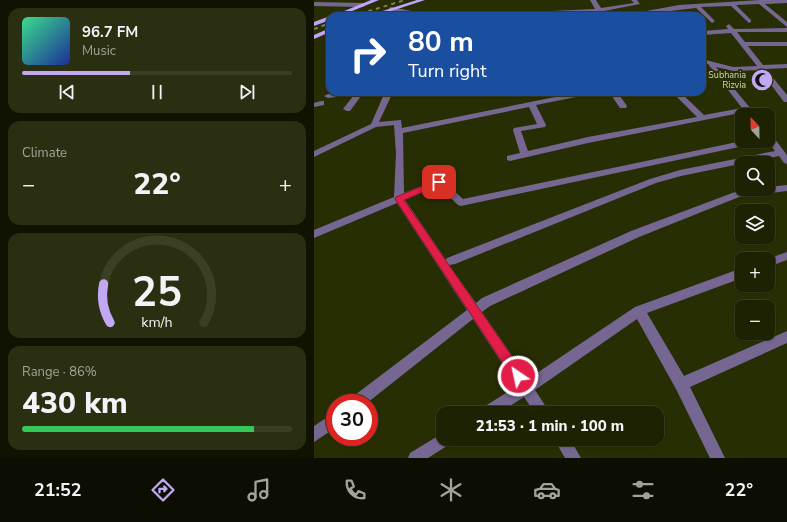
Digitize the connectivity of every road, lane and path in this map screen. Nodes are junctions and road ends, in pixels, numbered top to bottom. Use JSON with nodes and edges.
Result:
{"nodes":[{"id":1,"x":376,"y":0,"type":"edge"},
{"id":2,"x":419,"y":0,"type":"edge"},
{"id":3,"x":593,"y":0,"type":"edge"},
{"id":4,"x":634,"y":0,"type":"edge"},
{"id":5,"x":787,"y":0,"type":"edge"},
{"id":6,"x":674,"y":1,"type":"dead end"},
{"id":7,"x":758,"y":2,"type":"edge"},
{"id":8,"x":314,"y":4,"type":"edge"},
{"id":9,"x":732,"y":4,"type":"junction"},
{"id":10,"x":363,"y":5,"type":"junction"},
{"id":11,"x":697,"y":6,"type":"junction"},
{"id":12,"x":679,"y":7,"type":"junction"},
{"id":13,"x":391,"y":9,"type":"junction"},
{"id":14,"x":663,"y":9,"type":"junction"},
{"id":15,"x":599,"y":10,"type":"junction"},
{"id":16,"x":345,"y":12,"type":"edge"},
{"id":17,"x":382,"y":12,"type":"edge"},
{"id":18,"x":407,"y":12,"type":"edge"},
{"id":19,"x":560,"y":12,"type":"edge"},
{"id":20,"x":602,"y":12,"type":"edge"},
{"id":21,"x":644,"y":12,"type":"dead end"},
{"id":22,"x":667,"y":12,"type":"edge"},
{"id":23,"x":703,"y":12,"type":"edge"},
{"id":24,"x":706,"y":16,"type":"edge"},
{"id":25,"x":326,"y":20,"type":"edge"},
{"id":26,"x":749,"y":21,"type":"dead end"},
{"id":27,"x":712,"y":22,"type":"dead end"},
{"id":28,"x":314,"y":24,"type":"edge"},
{"id":29,"x":787,"y":25,"type":"edge"},
{"id":30,"x":731,"y":28,"type":"junction"},
{"id":31,"x":787,"y":30,"type":"edge"},
{"id":32,"x":326,"y":32,"type":"edge"},
{"id":33,"x":706,"y":32,"type":"edge"},
{"id":34,"x":314,"y":37,"type":"edge"},
{"id":35,"x":744,"y":44,"type":"junction"},
{"id":36,"x":787,"y":44,"type":"edge"},
{"id":37,"x":706,"y":62,"type":"edge"},
{"id":38,"x":787,"y":66,"type":"edge"},
{"id":39,"x":763,"y":67,"type":"junction"},
{"id":40,"x":356,"y":96,"type":"edge"},
{"id":41,"x":387,"y":96,"type":"edge"},
{"id":42,"x":573,"y":96,"type":"edge"},
{"id":43,"x":616,"y":96,"type":"edge"},
{"id":44,"x":680,"y":96,"type":"edge"},
{"id":45,"x":787,"y":100,"type":"edge"},
{"id":46,"x":532,"y":105,"type":"junction"},
{"id":47,"x":623,"y":106,"type":"dead end"},
{"id":48,"x":746,"y":108,"type":"edge"},
{"id":49,"x":347,"y":110,"type":"dead end"},
{"id":50,"x":735,"y":114,"type":"edge"},
{"id":51,"x":703,"y":118,"type":"junction"},
{"id":52,"x":374,"y":125,"type":"junction"},
{"id":53,"x":399,"y":131,"type":"junction"},
{"id":54,"x":735,"y":145,"type":"edge"},
{"id":55,"x":775,"y":146,"type":"edge"},
{"id":56,"x":314,"y":154,"type":"edge"},
{"id":57,"x":525,"y":154,"type":"junction"},
{"id":58,"x":784,"y":157,"type":"edge"},
{"id":59,"x":510,"y":158,"type":"dead end"},
{"id":60,"x":787,"y":188,"type":"edge"},
{"id":61,"x":399,"y":199,"type":"junction"},
{"id":62,"x":314,"y":234,"type":"edge"},
{"id":63,"x":787,"y":256,"type":"edge"},
{"id":64,"x":775,"y":260,"type":"edge"},
{"id":65,"x":451,"y":261,"type":"dead end"},
{"id":66,"x":735,"y":276,"type":"edge"},
{"id":67,"x":474,"y":311,"type":"junction"},
{"id":68,"x":639,"y":311,"type":"junction"},
{"id":69,"x":787,"y":337,"type":"edge"},
{"id":70,"x":681,"y":384,"type":"junction"},
{"id":71,"x":526,"y":388,"type":"junction"},
{"id":72,"x":368,"y":394,"type":"edge"},
{"id":73,"x":498,"y":406,"type":"edge"},
{"id":74,"x":538,"y":406,"type":"edge"},
{"id":75,"x":326,"y":426,"type":"edge"},
{"id":76,"x":314,"y":435,"type":"edge"},
{"id":77,"x":436,"y":445,"type":"edge"},
{"id":78,"x":566,"y":446,"type":"edge"},
{"id":79,"x":415,"y":458,"type":"edge"},
{"id":80,"x":574,"y":458,"type":"edge"},
{"id":81,"x":718,"y":458,"type":"edge"}],
"edges":[{"from":1,"to":10,"type":"main road"},
{"from":2,"to":13,"type":"main road"},
{"from":3,"to":15,"type":"street"},
{"from":4,"to":15,"type":"street"},
{"from":5,"to":7,"type":"street"},
{"from":6,"to":12,"type":"street"},
{"from":7,"to":9,"type":"street"},
{"from":7,"to":29,"type":"street"},
{"from":8,"to":10,"type":"street"},
{"from":9,"to":11,"type":"street"},
{"from":9,"to":26,"type":"street"},
{"from":10,"to":16,"type":"main road"},
{"from":11,"to":12,"type":"street"},
{"from":11,"to":23,"type":"street"},
{"from":12,"to":14,"type":"street"},
{"from":13,"to":17,"type":"main road"},
{"from":13,"to":18,"type":"street"},
{"from":14,"to":21,"type":"street"},
{"from":14,"to":22,"type":"street"},
{"from":15,"to":19,"type":"street"},
{"from":15,"to":20,"type":"street"},
{"from":24,"to":27,"type":"street"},
{"from":25,"to":28,"type":"main road"},
{"from":30,"to":31,"type":"street"},
{"from":30,"to":33,"type":"street"},
{"from":30,"to":35,"type":"street"},
{"from":32,"to":34,"type":"main road"},
{"from":35,"to":36,"type":"street"},
{"from":35,"to":39,"type":"street"},
{"from":37,"to":39,"type":"street"},
{"from":37,"to":48,"type":"street"},
{"from":38,"to":39,"type":"street"},
{"from":39,"to":45,"type":"street"},
{"from":40,"to":49,"type":"street"},
{"from":41,"to":52,"type":"street"},
{"from":42,"to":46,"type":"street"},
{"from":43,"to":47,"type":"street"},
{"from":44,"to":51,"type":"street"},
{"from":46,"to":53,"type":"street"},
{"from":46,"to":57,"type":"street"},
{"from":50,"to":51,"type":"street"},
{"from":51,"to":57,"type":"street"},
{"from":52,"to":53,"type":"street"},
{"from":52,"to":56,"type":"street"},
{"from":53,"to":61,"type":"street"},
{"from":54,"to":61,"type":"street"},
{"from":55,"to":58,"type":"street"},
{"from":57,"to":59,"type":"street"},
{"from":58,"to":65,"type":"street"},
{"from":60,"to":67,"type":"street"},
{"from":61,"to":62,"type":"street"},
{"from":61,"to":67,"type":"street"},
{"from":63,"to":64,"type":"street"},
{"from":66,"to":68,"type":"street"},
{"from":67,"to":71,"type":"street"},
{"from":67,"to":72,"type":"street"},
{"from":68,"to":70,"type":"street"},
{"from":68,"to":71,"type":"street"},
{"from":69,"to":70,"type":"street"},
{"from":70,"to":81,"type":"street"},
{"from":71,"to":73,"type":"street"},
{"from":71,"to":74,"type":"street"},
{"from":75,"to":76,"type":"street"},
{"from":77,"to":79,"type":"street"},
{"from":78,"to":80,"type":"street"}]}
